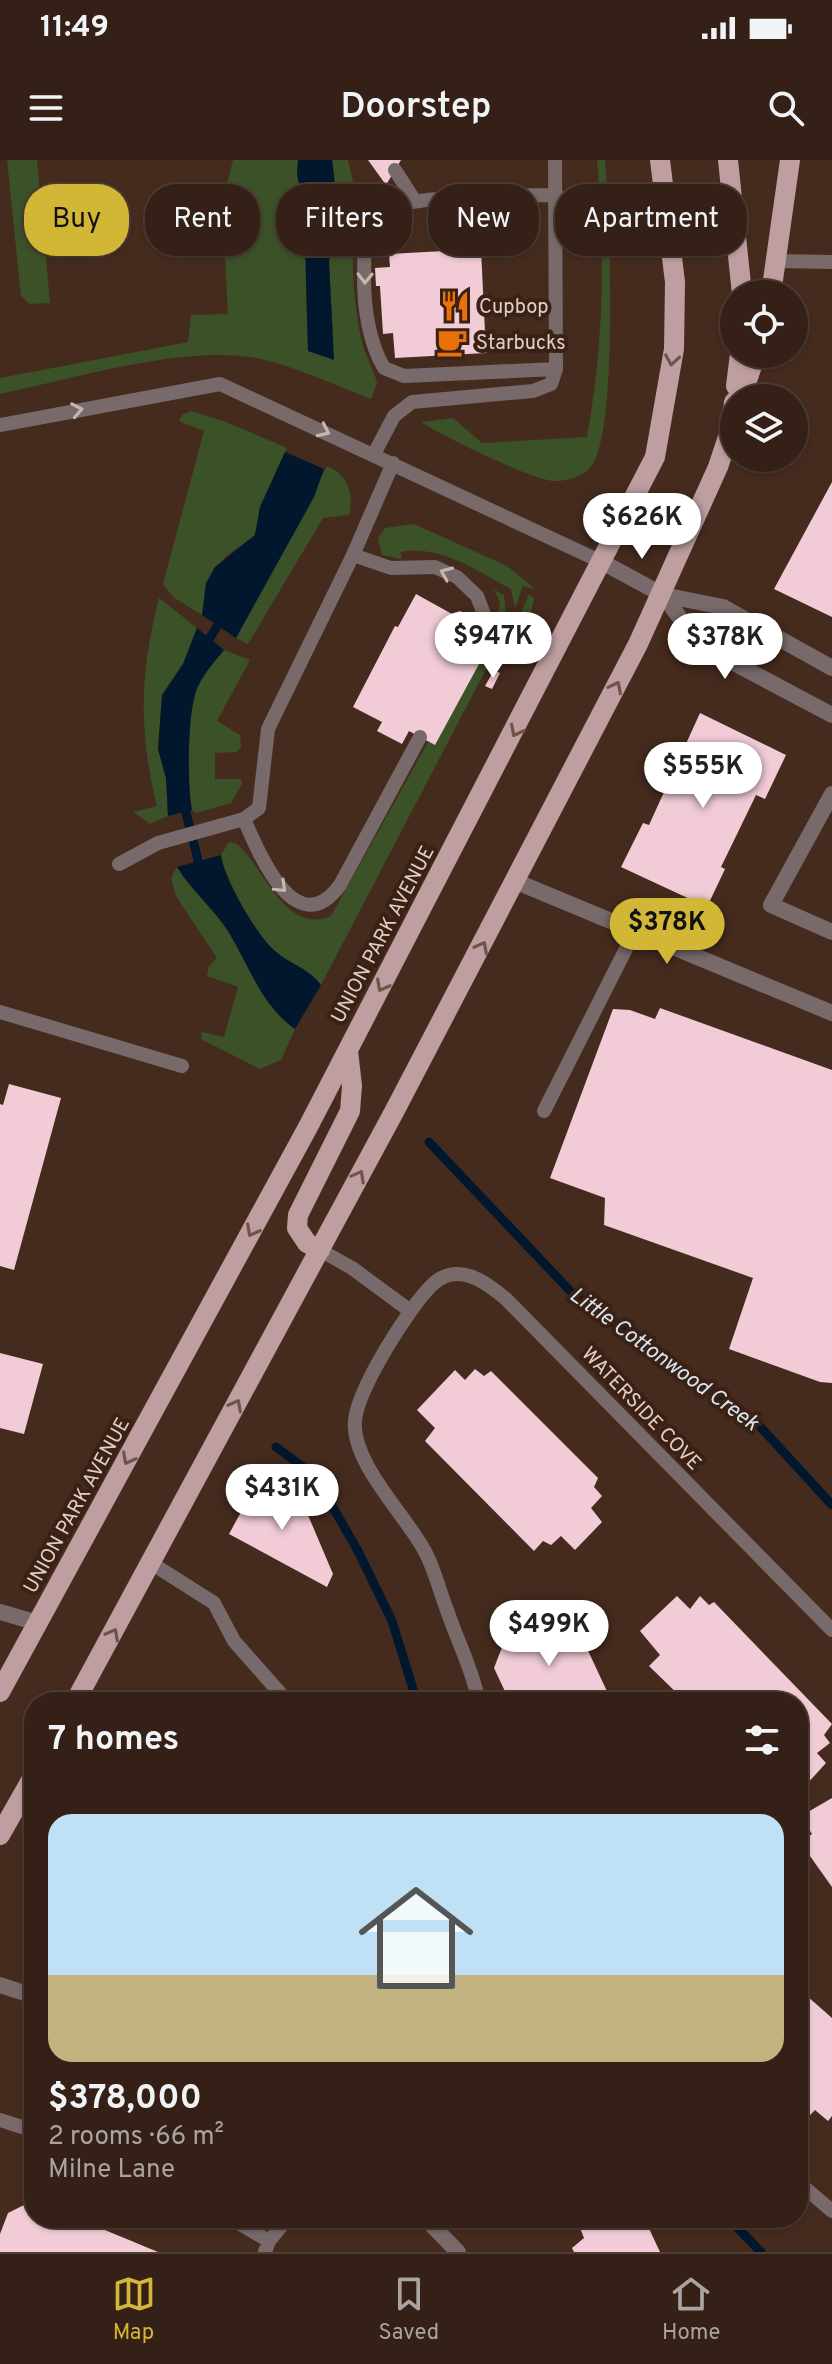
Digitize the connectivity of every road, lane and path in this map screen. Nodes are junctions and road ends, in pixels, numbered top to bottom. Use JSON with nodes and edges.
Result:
{"nodes":[{"id":1,"x":555,"y":160,"type":"edge"},
{"id":2,"x":660,"y":160,"type":"edge"},
{"id":3,"x":728,"y":160,"type":"edge"},
{"id":4,"x":790,"y":160,"type":"edge"},
{"id":5,"x":395,"y":170,"type":"dead end"},
{"id":6,"x":556,"y":184,"type":"edge"},
{"id":7,"x":555,"y":195,"type":"edge"},
{"id":8,"x":415,"y":201,"type":"junction"},
{"id":9,"x":557,"y":256,"type":"edge"},
{"id":10,"x":778,"y":261,"type":"junction"},
{"id":11,"x":832,"y":262,"type":"edge"},
{"id":12,"x":741,"y":280,"type":"edge"},
{"id":13,"x":774,"y":280,"type":"edge"},
{"id":14,"x":556,"y":369,"type":"junction"},
{"id":15,"x":0,"y":425,"type":"edge"},
{"id":16,"x":374,"y":454,"type":"junction"},
{"id":17,"x":720,"y":461,"type":"edge"},
{"id":18,"x":393,"y":463,"type":"junction"},
{"id":19,"x":353,"y":555,"type":"junction"},
{"id":20,"x":602,"y":562,"type":"junction"},
{"id":21,"x":663,"y":595,"type":"junction"},
{"id":22,"x":465,"y":656,"type":"dead end"},
{"id":23,"x":832,"y":668,"type":"edge"},
{"id":24,"x":832,"y":715,"type":"edge"},
{"id":25,"x":420,"y":737,"type":"dead end"},
{"id":26,"x":832,"y":794,"type":"edge"},
{"id":27,"x":244,"y":819,"type":"junction"},
{"id":28,"x":119,"y":864,"type":"dead end"},
{"id":29,"x":517,"y":882,"type":"junction"},
{"id":30,"x":635,"y":931,"type":"junction"},
{"id":31,"x":832,"y":932,"type":"edge"},
{"id":32,"x":0,"y":1012,"type":"edge"},
{"id":33,"x":832,"y":1013,"type":"edge"},
{"id":34,"x":348,"y":1051,"type":"junction"},
{"id":35,"x":182,"y":1066,"type":"dead end"},
{"id":36,"x":544,"y":1111,"type":"dead end"},
{"id":37,"x":320,"y":1250,"type":"junction"},
{"id":38,"x":409,"y":1310,"type":"junction"},
{"id":39,"x":151,"y":1563,"type":"junction"},
{"id":40,"x":0,"y":1612,"type":"edge"},
{"id":41,"x":38,"y":1623,"type":"junction"},
{"id":42,"x":832,"y":1630,"type":"edge"},
{"id":43,"x":0,"y":1692,"type":"edge"},
{"id":44,"x":80,"y":1692,"type":"edge"},
{"id":45,"x":279,"y":1692,"type":"edge"},
{"id":46,"x":475,"y":1692,"type":"edge"},
{"id":47,"x":24,"y":1793,"type":"edge"},
{"id":48,"x":0,"y":1835,"type":"edge"},
{"id":49,"x":0,"y":1985,"type":"edge"},
{"id":50,"x":24,"y":1993,"type":"edge"},
{"id":51,"x":0,"y":2120,"type":"edge"},
{"id":52,"x":24,"y":2128,"type":"edge"},
{"id":53,"x":808,"y":2191,"type":"edge"},
{"id":54,"x":832,"y":2211,"type":"edge"},
{"id":55,"x":243,"y":2228,"type":"edge"},
{"id":56,"x":280,"y":2228,"type":"edge"},
{"id":57,"x":435,"y":2228,"type":"edge"},
{"id":58,"x":267,"y":2246,"type":"edge"},
{"id":59,"x":458,"y":2252,"type":"edge"}],
"edges":[{"from":1,"to":6,"type":"lane"},
{"from":2,"to":20,"type":"main road","name":"UNION PARK AVENUE","one_way":true},
{"from":3,"to":12,"type":"main road"},
{"from":4,"to":10,"type":"main road"},
{"from":5,"to":8,"type":"lane"},
{"from":7,"to":8,"type":"lane"},
{"from":8,"to":14,"type":"lane","one_way":true},
{"from":9,"to":14,"type":"lane"},
{"from":10,"to":11,"type":"lane"},
{"from":10,"to":13,"type":"main road"},
{"from":14,"to":16,"type":"lane"},
{"from":15,"to":16,"type":"lane","one_way":true},
{"from":16,"to":18,"type":"lane"},
{"from":17,"to":21,"type":"main road"},
{"from":18,"to":19,"type":"lane"},
{"from":18,"to":20,"type":"lane"},
{"from":22,"to":19,"type":"lane","one_way":true},
{"from":19,"to":27,"type":"lane"},
{"from":20,"to":21,"type":"street"},
{"from":20,"to":34,"type":"main road","name":"UNION PARK AVENUE","one_way":true},
{"from":21,"to":23,"type":"street"},
{"from":21,"to":24,"type":"street"},
{"from":29,"to":21,"type":"main road","one_way":true},
{"from":27,"to":25,"type":"lane","one_way":true},
{"from":26,"to":31,"type":"street"},
{"from":27,"to":28,"type":"lane"},
{"from":29,"to":30,"type":"street"},
{"from":37,"to":29,"type":"main road","one_way":true},
{"from":30,"to":33,"type":"street"},
{"from":30,"to":36,"type":"lane"},
{"from":32,"to":35,"type":"lane"},
{"from":34,"to":37,"type":"main road"},
{"from":34,"to":41,"type":"main road","name":"UNION PARK AVENUE","one_way":true},
{"from":37,"to":38,"type":"lane"},
{"from":39,"to":37,"type":"main road","one_way":true},
{"from":38,"to":42,"type":"lane","name":"WATERSIDE COVE"},
{"from":38,"to":46,"type":"lane","name":"WATERSIDE COVE"},
{"from":44,"to":39,"type":"main road","one_way":true},
{"from":39,"to":45,"type":"lane"},
{"from":40,"to":41,"type":"street"},
{"from":41,"to":43,"type":"main road","name":"UNION PARK AVENUE"},
{"from":47,"to":48,"type":"main road"},
{"from":49,"to":50,"type":"street"},
{"from":51,"to":52,"type":"lane"},
{"from":53,"to":54,"type":"lane"},
{"from":55,"to":58,"type":"lane"},
{"from":56,"to":58,"type":"lane"},
{"from":57,"to":59,"type":"street"}]}
